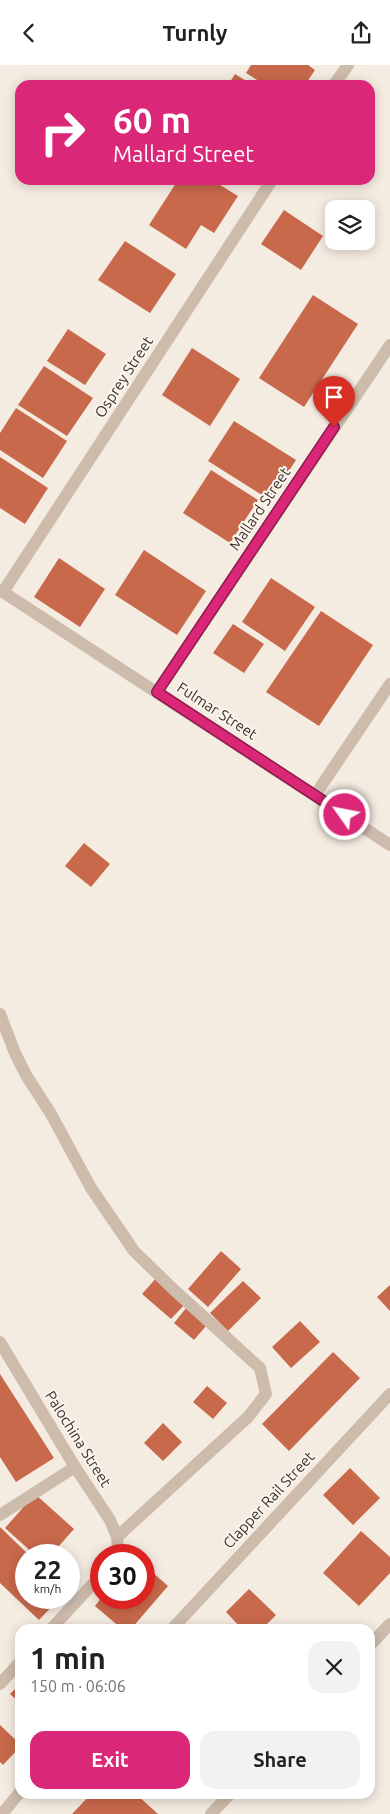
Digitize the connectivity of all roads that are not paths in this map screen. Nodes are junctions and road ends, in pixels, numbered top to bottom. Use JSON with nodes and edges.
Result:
{"nodes":[{"id":1,"x":348,"y":65,"type":"edge"},
{"id":2,"x":338,"y":80,"type":"edge"},
{"id":3,"x":269,"y":185,"type":"edge"},
{"id":4,"x":390,"y":345,"type":"edge"},
{"id":5,"x":1,"y":591,"type":"edge"},
{"id":6,"x":390,"y":684,"type":"edge"},
{"id":7,"x":157,"y":692,"type":"junction"},
{"id":8,"x":315,"y":795,"type":"junction"},
{"id":9,"x":390,"y":845,"type":"edge"},
{"id":10,"x":0,"y":1014,"type":"edge"},
{"id":11,"x":0,"y":1342,"type":"edge"},
{"id":12,"x":388,"y":1399,"type":"edge"},
{"id":13,"x":75,"y":1467,"type":"junction"},
{"id":14,"x":0,"y":1515,"type":"edge"},
{"id":15,"x":117,"y":1537,"type":"junction"},
{"id":16,"x":118,"y":1544,"type":"edge"},
{"id":17,"x":90,"y":1587,"type":"edge"},
{"id":18,"x":56,"y":1624,"type":"edge"},
{"id":19,"x":177,"y":1624,"type":"edge"},
{"id":20,"x":390,"y":1624,"type":"edge"},
{"id":21,"x":375,"y":1640,"type":"edge"},
{"id":22,"x":15,"y":1668,"type":"edge"},
{"id":23,"x":0,"y":1684,"type":"edge"},
{"id":24,"x":15,"y":1799,"type":"edge"},
{"id":25,"x":225,"y":1799,"type":"edge"},
{"id":26,"x":2,"y":1814,"type":"edge"},
{"id":27,"x":211,"y":1814,"type":"edge"}],
"edges":[{"from":1,"to":2,"type":"street"},
{"from":3,"to":5,"type":"street","name":"Osprey Street"},
{"from":4,"to":7,"type":"street","name":"Mallard Street"},
{"from":5,"to":7,"type":"street","name":"Fulmar Street"},
{"from":6,"to":8,"type":"street"},
{"from":7,"to":8,"type":"street","name":"Fulmar Street"},
{"from":8,"to":9,"type":"street","name":"Fulmar Street"},
{"from":10,"to":15,"type":"street"},
{"from":11,"to":13,"type":"street","name":"Palochina Street"},
{"from":12,"to":19,"type":"street","name":"Clapper Rail Street"},
{"from":13,"to":14,"type":"street"},
{"from":13,"to":15,"type":"street","name":"Palochina Street"},
{"from":15,"to":16,"type":"street","name":"Palochina Street"},
{"from":17,"to":18,"type":"street"},
{"from":20,"to":21,"type":"street"},
{"from":22,"to":23,"type":"street"},
{"from":24,"to":26,"type":"street"},
{"from":25,"to":27,"type":"street"}]}
